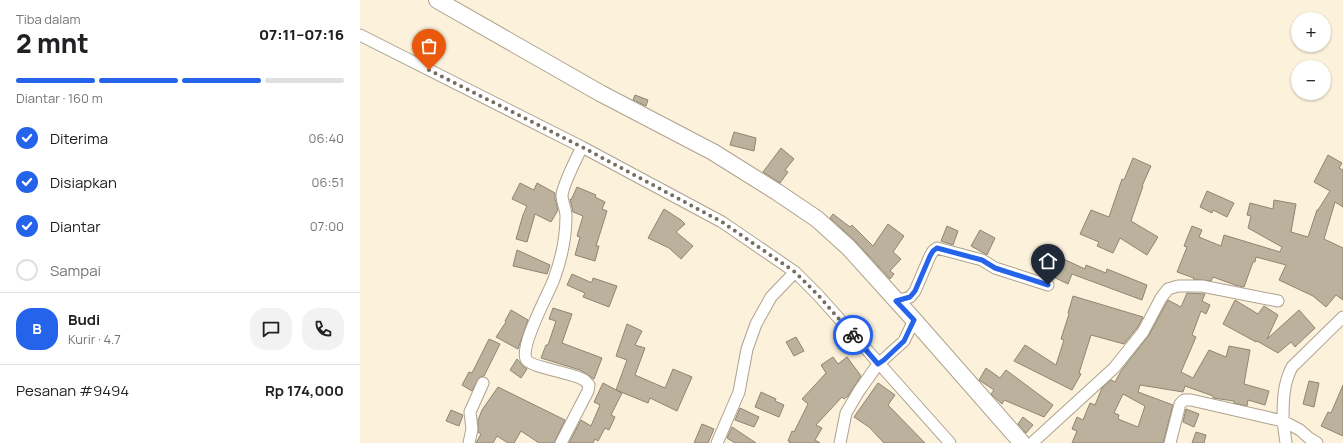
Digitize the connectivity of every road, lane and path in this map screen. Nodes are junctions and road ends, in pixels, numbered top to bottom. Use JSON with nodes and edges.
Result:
{"nodes":[{"id":1,"x":437,"y":0,"type":"edge"},
{"id":2,"x":360,"y":35,"type":"edge"},
{"id":3,"x":582,"y":147,"type":"junction"},
{"id":4,"x":795,"y":272,"type":"junction"},
{"id":5,"x":1048,"y":285,"type":"dead end"},
{"id":6,"x":896,"y":301,"type":"junction"},
{"id":7,"x":1278,"y":301,"type":"dead end"},
{"id":8,"x":1343,"y":317,"type":"edge"},
{"id":9,"x":914,"y":320,"type":"junction"},
{"id":10,"x":881,"y":362,"type":"junction"},
{"id":11,"x":483,"y":383,"type":"dead end"},
{"id":12,"x":1283,"y":421,"type":"junction"},
{"id":13,"x":469,"y":443,"type":"edge"},
{"id":14,"x":561,"y":443,"type":"edge"},
{"id":15,"x":717,"y":443,"type":"edge"},
{"id":16,"x":840,"y":443,"type":"edge"},
{"id":17,"x":950,"y":443,"type":"edge"},
{"id":18,"x":1022,"y":443,"type":"edge"},
{"id":19,"x":1032,"y":443,"type":"edge"},
{"id":20,"x":1170,"y":443,"type":"edge"},
{"id":21,"x":1286,"y":443,"type":"edge"},
{"id":22,"x":1317,"y":443,"type":"edge"}],
"edges":[{"from":1,"to":6,"type":"street"},
{"from":2,"to":3,"type":"street"},
{"from":3,"to":4,"type":"street"},
{"from":3,"to":14,"type":"street"},
{"from":4,"to":10,"type":"street"},
{"from":4,"to":15,"type":"street"},
{"from":5,"to":6,"type":"street"},
{"from":6,"to":9,"type":"street"},
{"from":7,"to":19,"type":"street"},
{"from":8,"to":12,"type":"street"},
{"from":9,"to":10,"type":"street"},
{"from":9,"to":18,"type":"street"},
{"from":10,"to":16,"type":"street"},
{"from":10,"to":17,"type":"street"},
{"from":11,"to":13,"type":"street"},
{"from":12,"to":20,"type":"street"},
{"from":12,"to":21,"type":"street"},
{"from":12,"to":22,"type":"street"}]}
